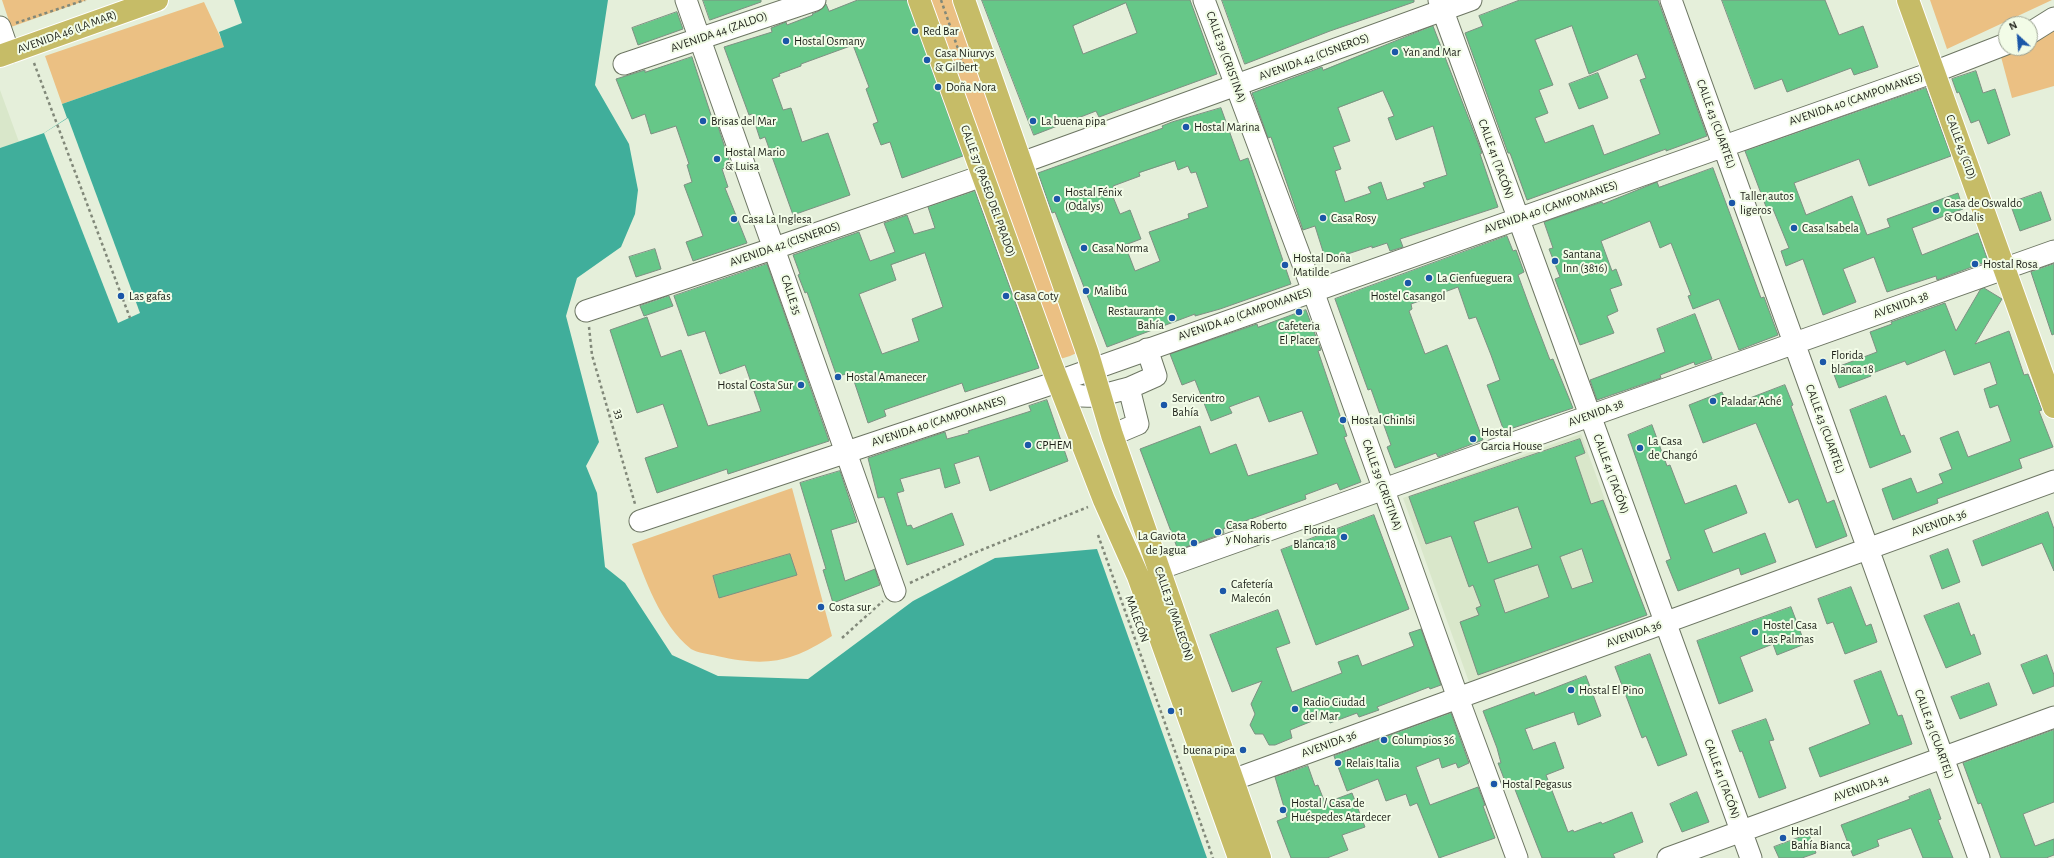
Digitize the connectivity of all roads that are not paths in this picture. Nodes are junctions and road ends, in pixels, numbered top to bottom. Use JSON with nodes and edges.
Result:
{"nodes":[{"id":1,"x":157,"y":0,"type":"edge"},
{"id":2,"x":686,"y":0,"type":"edge"},
{"id":3,"x":814,"y":0,"type":"edge"},
{"id":4,"x":918,"y":0,"type":"edge"},
{"id":5,"x":964,"y":0,"type":"edge"},
{"id":6,"x":1204,"y":0,"type":"edge"},
{"id":7,"x":1471,"y":0,"type":"edge"},
{"id":8,"x":1671,"y":0,"type":"edge"},
{"id":9,"x":1908,"y":0,"type":"edge"},
{"id":10,"x":1441,"y":5,"type":"edge"},
{"id":11,"x":2054,"y":18,"type":"edge"},
{"id":12,"x":0,"y":28,"type":"edge"},
{"id":13,"x":2038,"y":28,"type":"edge"},
{"id":14,"x":700,"y":39,"type":"junction"},
{"id":15,"x":1998,"y":47,"type":"edge"},
{"id":16,"x":12,"y":51,"type":"edge"},
{"id":17,"x":624,"y":64,"type":"dead end"},
{"id":18,"x":1934,"y":72,"type":"junction"},
{"id":19,"x":1236,"y":86,"type":"junction"},
{"id":20,"x":1724,"y":146,"type":"junction"},
{"id":21,"x":1021,"y":163,"type":"junction"},
{"id":22,"x":982,"y":176,"type":"junction"},
{"id":23,"x":1518,"y":218,"type":"junction"},
{"id":24,"x":775,"y":248,"type":"junction"},
{"id":25,"x":2054,"y":251,"type":"edge"},
{"id":26,"x":2006,"y":268,"type":"junction"},
{"id":27,"x":1313,"y":290,"type":"junction"},
{"id":28,"x":586,"y":311,"type":"road end"},
{"id":29,"x":1794,"y":343,"type":"junction"},
{"id":30,"x":1149,"y":355,"type":"junction"},
{"id":31,"x":1092,"y":369,"type":"junction"},
{"id":32,"x":1058,"y":381,"type":"junction"},
{"id":33,"x":1116,"y":381,"type":"junction"},
{"id":34,"x":2054,"y":407,"type":"edge"},
{"id":35,"x":1590,"y":416,"type":"junction"},
{"id":36,"x":1112,"y":435,"type":"junction"},
{"id":37,"x":845,"y":452,"type":"junction"},
{"id":38,"x":2054,"y":481,"type":"edge"},
{"id":39,"x":1383,"y":489,"type":"junction"},
{"id":40,"x":640,"y":521,"type":"road end"},
{"id":41,"x":1868,"y":549,"type":"junction"},
{"id":42,"x":1159,"y":569,"type":"junction"},
{"id":43,"x":1138,"y":576,"type":"junction"},
{"id":44,"x":895,"y":591,"type":"road end"},
{"id":45,"x":1666,"y":622,"type":"junction"},
{"id":46,"x":1458,"y":698,"type":"junction"},
{"id":47,"x":2054,"y":717,"type":"edge"},
{"id":48,"x":1943,"y":758,"type":"junction"},
{"id":49,"x":1223,"y":783,"type":"junction"},
{"id":50,"x":1742,"y":831,"type":"junction"},
{"id":51,"x":1239,"y":858,"type":"edge"},
{"id":52,"x":1260,"y":858,"type":"edge"},
{"id":53,"x":1517,"y":858,"type":"edge"},
{"id":54,"x":1668,"y":858,"type":"edge"},
{"id":55,"x":1751,"y":858,"type":"edge"},
{"id":56,"x":1979,"y":858,"type":"edge"}],
"edges":[{"from":1,"to":16,"type":"main road","name":"AVENIDA 46 (LA MAR)"},
{"from":2,"to":14,"type":"street","name":"CALLE 35"},
{"from":3,"to":14,"type":"street","name":"AVENIDA 44 (ZALDO)"},
{"from":4,"to":22,"type":"main road","name":"CALLE 37 (PASEO DEL PRADO)"},
{"from":5,"to":21,"type":"main road"},
{"from":6,"to":19,"type":"street","name":"CALLE 39 (CRISTINA)"},
{"from":7,"to":10,"type":"street","name":"AVENIDA 42 (CISNEROS)"},
{"from":8,"to":20,"type":"street","name":"CALLE 43 (CUARTEL)"},
{"from":9,"to":18,"type":"main road","name":"CALLE 45 (CID)"},
{"from":10,"to":19,"type":"street","name":"AVENIDA 42 (CISNEROS)"},
{"from":10,"to":23,"type":"street","name":"CALLE 41 (TACÓN)"},
{"from":11,"to":13,"type":"street"},
{"from":12,"to":16,"type":"street"},
{"from":14,"to":17,"type":"street","name":"AVENIDA 44 (ZALDO)"},
{"from":14,"to":24,"type":"street","name":"CALLE 35"},
{"from":15,"to":18,"type":"street","name":"AVENIDA 40 (CAMPOMANES)"},
{"from":18,"to":20,"type":"street","name":"AVENIDA 40 (CAMPOMANES)"},
{"from":18,"to":26,"type":"main road","name":"CALLE 45 (CID)"},
{"from":19,"to":21,"type":"street","name":"AVENIDA 42 (CISNEROS)"},
{"from":19,"to":27,"type":"street","name":"CALLE 39 (CRISTINA)"},
{"from":20,"to":23,"type":"street","name":"AVENIDA 40 (CAMPOMANES)"},
{"from":20,"to":29,"type":"street","name":"CALLE 43 (CUARTEL)"},
{"from":21,"to":31,"type":"main road"},
{"from":22,"to":24,"type":"street","name":"AVENIDA 42 (CISNEROS)"},
{"from":22,"to":32,"type":"main road","name":"CALLE 37 (PASEO DEL PRADO)"},
{"from":23,"to":27,"type":"street","name":"AVENIDA 40 (CAMPOMANES)"},
{"from":23,"to":35,"type":"street","name":"CALLE 41 (TACÓN)"},
{"from":24,"to":28,"type":"street","name":"AVENIDA 42 (CISNEROS)"},
{"from":24,"to":37,"type":"street","name":"CALLE 35"},
{"from":25,"to":26,"type":"street","name":"AVENIDA 38"},
{"from":26,"to":29,"type":"street","name":"AVENIDA 38"},
{"from":26,"to":34,"type":"main road","name":"CALLE 45 (CID)"},
{"from":27,"to":30,"type":"street","name":"AVENIDA 40 (CAMPOMANES)"},
{"from":27,"to":39,"type":"street","name":"CALLE 39 (CRISTINA)"},
{"from":29,"to":35,"type":"street","name":"AVENIDA 38"},
{"from":29,"to":41,"type":"street","name":"CALLE 43 (CUARTEL)"},
{"from":30,"to":33,"type":"street","name":"AVENIDA 40 (CAMPOMANES)"},
{"from":30,"to":33,"type":"street"},
{"from":31,"to":32,"type":"street","name":"AVENIDA 40 (CAMPOMANES)"},
{"from":31,"to":33,"type":"main road","name":"CALLE 37 (MALECÓN)"},
{"from":31,"to":33,"type":"street","name":"AVENIDA 40 (CAMPOMANES)"},
{"from":32,"to":33,"type":"street"},
{"from":32,"to":37,"type":"street","name":"AVENIDA 40 (CAMPOMANES)"},
{"from":32,"to":43,"type":"main road","name":"CALLE 37 (MALECÓN)"},
{"from":33,"to":36,"type":"main road","name":"CALLE 37 (MALECÓN)"},
{"from":33,"to":36,"type":"street"},
{"from":35,"to":39,"type":"street","name":"AVENIDA 38"},
{"from":35,"to":45,"type":"street","name":"CALLE 41 (TACÓN)"},
{"from":36,"to":42,"type":"main road","name":"CALLE 37 (MALECÓN)"},
{"from":37,"to":40,"type":"street","name":"AVENIDA 40 (CAMPOMANES)"},
{"from":37,"to":44,"type":"street","name":"CALLE 35"},
{"from":38,"to":41,"type":"street","name":"AVENIDA 36"},
{"from":39,"to":42,"type":"street","name":"AVENIDA 38"},
{"from":39,"to":46,"type":"street","name":"CALLE 39 (CRISTINA)"},
{"from":41,"to":45,"type":"street","name":"AVENIDA 36"},
{"from":41,"to":48,"type":"street","name":"CALLE 43 (CUARTEL)"},
{"from":42,"to":43,"type":"street","name":"AVENIDA 38"},
{"from":42,"to":49,"type":"main road","name":"CALLE 37 (MALECÓN)"},
{"from":43,"to":49,"type":"main road","name":"CALLE 37 (MALECÓN)"},
{"from":45,"to":46,"type":"street","name":"AVENIDA 36"},
{"from":45,"to":50,"type":"street","name":"CALLE 41 (TACÓN)"},
{"from":46,"to":49,"type":"street","name":"AVENIDA 36"},
{"from":46,"to":53,"type":"street","name":"CALLE 39 (CRISTINA)"},
{"from":47,"to":48,"type":"street","name":"AVENIDA 34"},
{"from":48,"to":50,"type":"street","name":"AVENIDA 34"},
{"from":48,"to":56,"type":"street","name":"CALLE 43 (CUARTEL)"},
{"from":49,"to":51,"type":"main road","name":"CALLE 37 (MALECÓN)"},
{"from":49,"to":52,"type":"main road","name":"CALLE 37 (MALECÓN)"},
{"from":50,"to":54,"type":"street","name":"AVENIDA 34"},
{"from":50,"to":55,"type":"street","name":"CALLE 41 (TACÓN)"}]}
